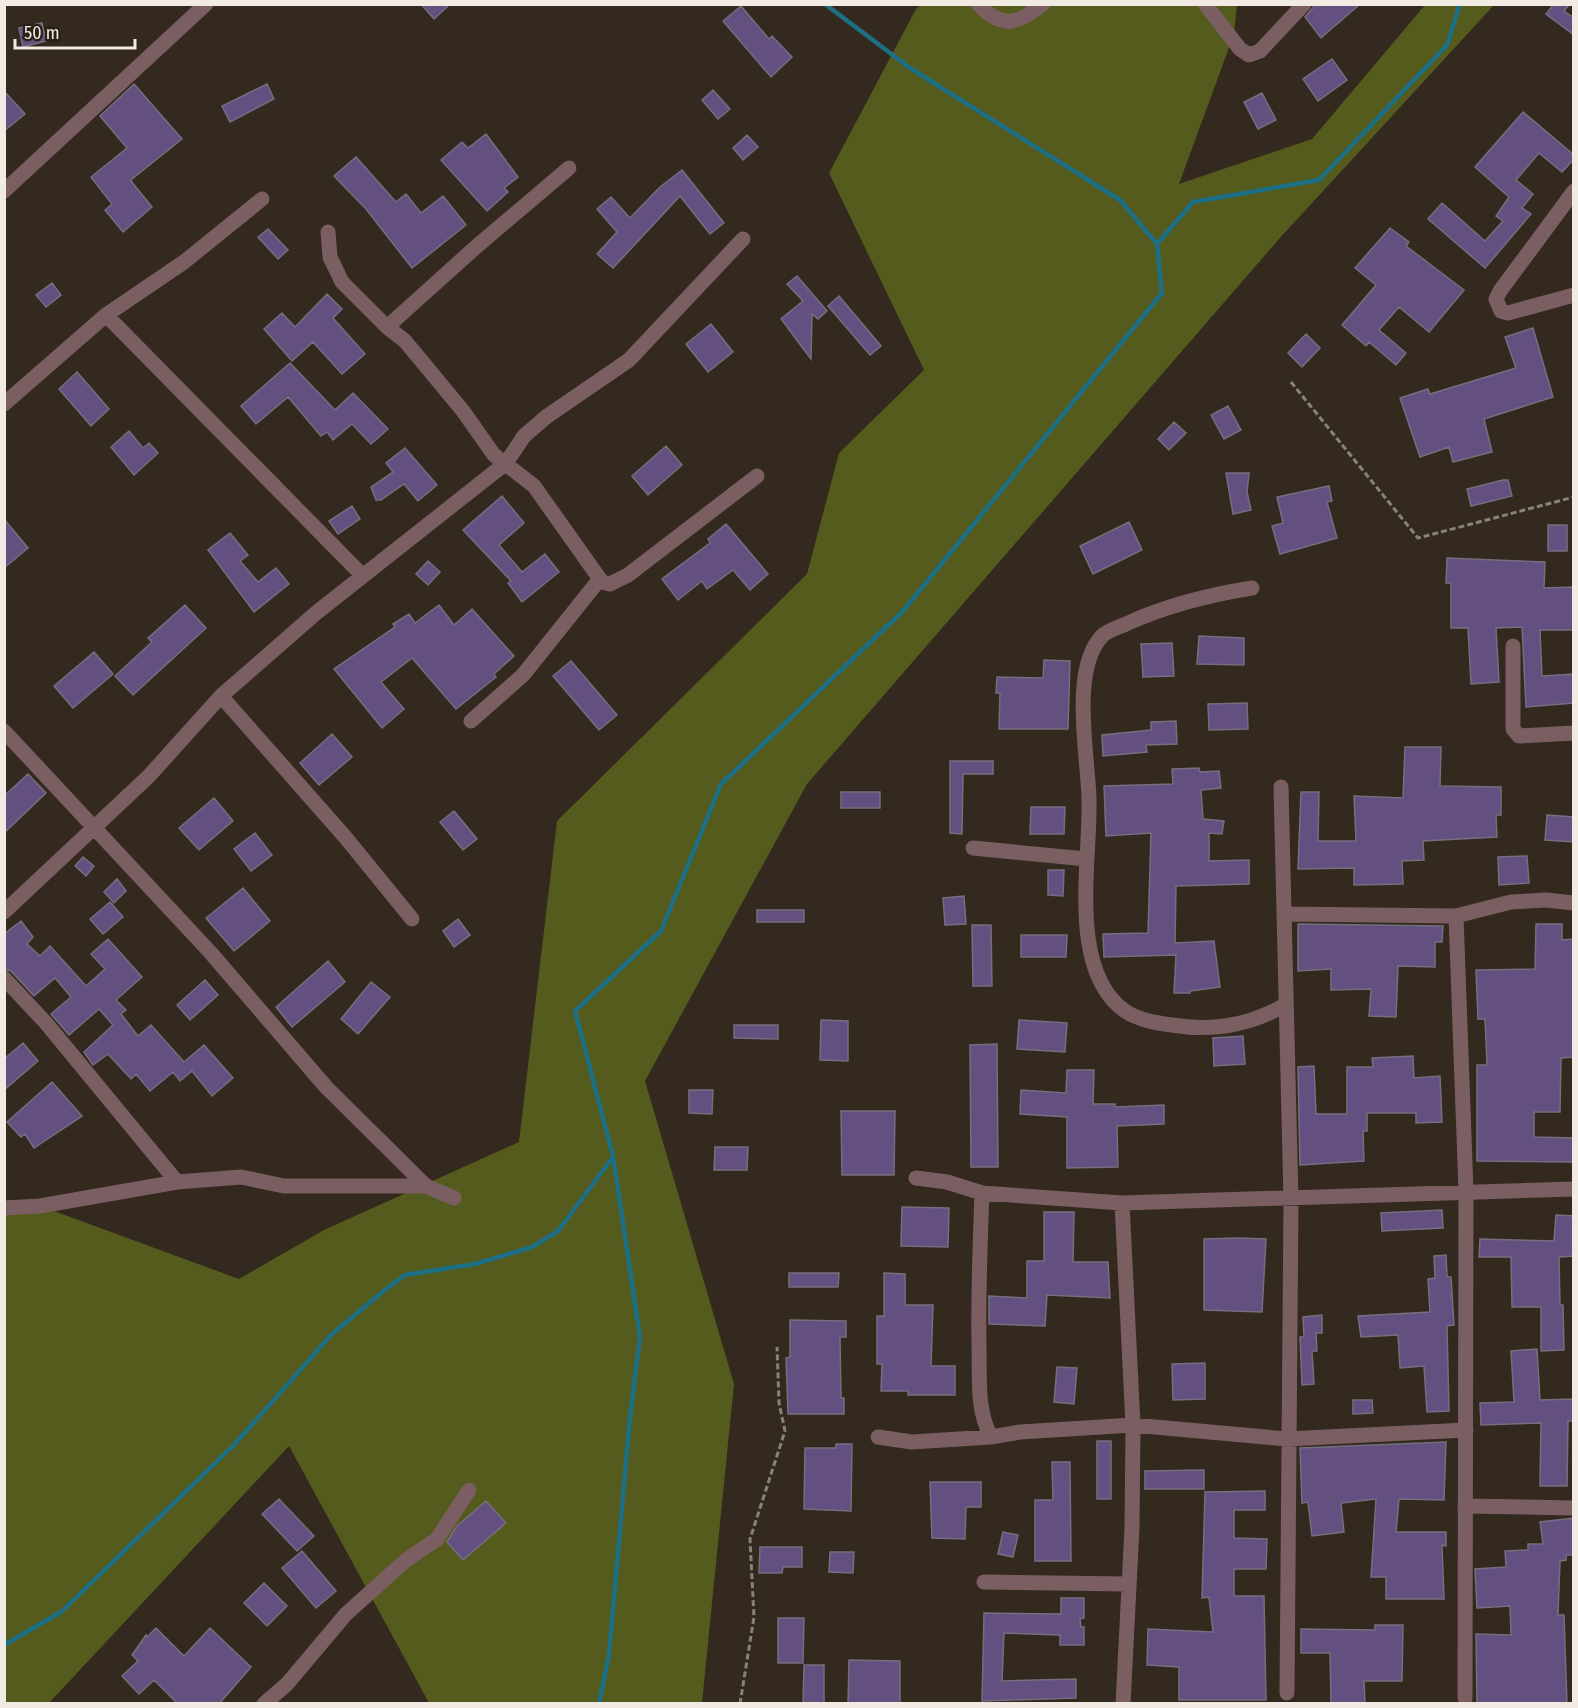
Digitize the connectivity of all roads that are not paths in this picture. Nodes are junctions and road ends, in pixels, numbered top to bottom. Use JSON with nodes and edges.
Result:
{"nodes":[{"id":1,"x":206,"y":4,"type":"edge"},
{"id":2,"x":978,"y":4,"type":"edge"},
{"id":3,"x":1043,"y":4,"type":"edge"},
{"id":4,"x":1205,"y":4,"type":"edge"},
{"id":5,"x":1304,"y":4,"type":"edge"},
{"id":6,"x":569,"y":168,"type":"dead end"},
{"id":7,"x":7,"y":183,"type":"edge"},
{"id":8,"x":1574,"y":190,"type":"edge"},
{"id":9,"x":262,"y":199,"type":"dead end"},
{"id":10,"x":328,"y":232,"type":"dead end"},
{"id":11,"x":743,"y":239,"type":"dead end"},
{"id":12,"x":1574,"y":295,"type":"edge"},
{"id":13,"x":106,"y":315,"type":"junction"},
{"id":14,"x":387,"y":327,"type":"junction"},
{"id":15,"x":4,"y":404,"type":"edge"},
{"id":16,"x":506,"y":463,"type":"junction"},
{"id":17,"x":757,"y":476,"type":"dead end"},
{"id":18,"x":363,"y":576,"type":"junction"},
{"id":19,"x":599,"y":580,"type":"junction"},
{"id":20,"x":1252,"y":588,"type":"dead end"},
{"id":21,"x":1513,"y":646,"type":"dead end"},
{"id":22,"x":221,"y":696,"type":"junction"},
{"id":23,"x":471,"y":721,"type":"dead end"},
{"id":24,"x":4,"y":731,"type":"edge"},
{"id":25,"x":1574,"y":733,"type":"edge"},
{"id":26,"x":1281,"y":787,"type":"dead end"},
{"id":27,"x":94,"y":830,"type":"junction"},
{"id":28,"x":973,"y":848,"type":"dead end"},
{"id":29,"x":1086,"y":859,"type":"junction"},
{"id":30,"x":1574,"y":903,"type":"edge"},
{"id":31,"x":4,"y":912,"type":"edge"},
{"id":32,"x":1284,"y":914,"type":"junction"},
{"id":33,"x":1456,"y":916,"type":"junction"},
{"id":34,"x":412,"y":919,"type":"dead end"},
{"id":35,"x":4,"y":978,"type":"edge"},
{"id":36,"x":1285,"y":1005,"type":"junction"},
{"id":37,"x":916,"y":1178,"type":"dead end"},
{"id":38,"x":177,"y":1182,"type":"junction"},
{"id":39,"x":426,"y":1186,"type":"junction"},
{"id":40,"x":1574,"y":1189,"type":"edge"},
{"id":41,"x":1466,"y":1191,"type":"junction"},
{"id":42,"x":982,"y":1193,"type":"junction"},
{"id":43,"x":454,"y":1198,"type":"dead end"},
{"id":44,"x":1291,"y":1200,"type":"junction"},
{"id":45,"x":1122,"y":1203,"type":"junction"},
{"id":46,"x":4,"y":1208,"type":"edge"},
{"id":47,"x":1133,"y":1425,"type":"junction"},
{"id":48,"x":1466,"y":1430,"type":"junction"},
{"id":49,"x":878,"y":1437,"type":"dead end"},
{"id":50,"x":991,"y":1437,"type":"junction"},
{"id":51,"x":1287,"y":1439,"type":"junction"},
{"id":52,"x":470,"y":1490,"type":"dead end"},
{"id":53,"x":1465,"y":1506,"type":"junction"},
{"id":54,"x":1574,"y":1508,"type":"edge"},
{"id":55,"x":984,"y":1582,"type":"dead end"},
{"id":56,"x":1129,"y":1584,"type":"junction"},
{"id":57,"x":1287,"y":1693,"type":"dead end"},
{"id":58,"x":1465,"y":1698,"type":"dead end"},
{"id":59,"x":264,"y":1704,"type":"edge"},
{"id":60,"x":1123,"y":1704,"type":"edge"}],
"edges":[{"from":1,"to":7,"type":"street"},
{"from":2,"to":3,"type":"street"},
{"from":4,"to":5,"type":"street"},
{"from":6,"to":14,"type":"street"},
{"from":8,"to":12,"type":"street"},
{"from":9,"to":13,"type":"street"},
{"from":10,"to":14,"type":"street"},
{"from":11,"to":16,"type":"street"},
{"from":13,"to":15,"type":"street"},
{"from":13,"to":18,"type":"street"},
{"from":14,"to":16,"type":"street"},
{"from":16,"to":18,"type":"street"},
{"from":16,"to":19,"type":"street"},
{"from":17,"to":19,"type":"street"},
{"from":18,"to":22,"type":"street"},
{"from":19,"to":23,"type":"street"},
{"from":20,"to":29,"type":"street"},
{"from":21,"to":25,"type":"street"},
{"from":22,"to":27,"type":"street"},
{"from":22,"to":34,"type":"street"},
{"from":24,"to":27,"type":"street"},
{"from":26,"to":32,"type":"street"},
{"from":27,"to":31,"type":"street"},
{"from":27,"to":39,"type":"street"},
{"from":28,"to":29,"type":"street"},
{"from":29,"to":36,"type":"street"},
{"from":30,"to":33,"type":"street"},
{"from":32,"to":33,"type":"street"},
{"from":32,"to":36,"type":"street"},
{"from":33,"to":41,"type":"street"},
{"from":35,"to":38,"type":"street"},
{"from":36,"to":44,"type":"street"},
{"from":37,"to":42,"type":"street"},
{"from":38,"to":39,"type":"street"},
{"from":38,"to":46,"type":"street"},
{"from":39,"to":43,"type":"street"},
{"from":40,"to":41,"type":"street"},
{"from":41,"to":44,"type":"street"},
{"from":41,"to":48,"type":"street"},
{"from":42,"to":45,"type":"street"},
{"from":42,"to":50,"type":"street"},
{"from":44,"to":45,"type":"street"},
{"from":44,"to":51,"type":"street"},
{"from":45,"to":47,"type":"street"},
{"from":47,"to":50,"type":"street"},
{"from":47,"to":51,"type":"street"},
{"from":47,"to":56,"type":"street"},
{"from":48,"to":51,"type":"street"},
{"from":48,"to":53,"type":"street"},
{"from":49,"to":50,"type":"street"},
{"from":51,"to":57,"type":"street"},
{"from":52,"to":59,"type":"street"},
{"from":53,"to":54,"type":"street"},
{"from":53,"to":58,"type":"street"},
{"from":55,"to":56,"type":"street"},
{"from":56,"to":60,"type":"street"}]}
